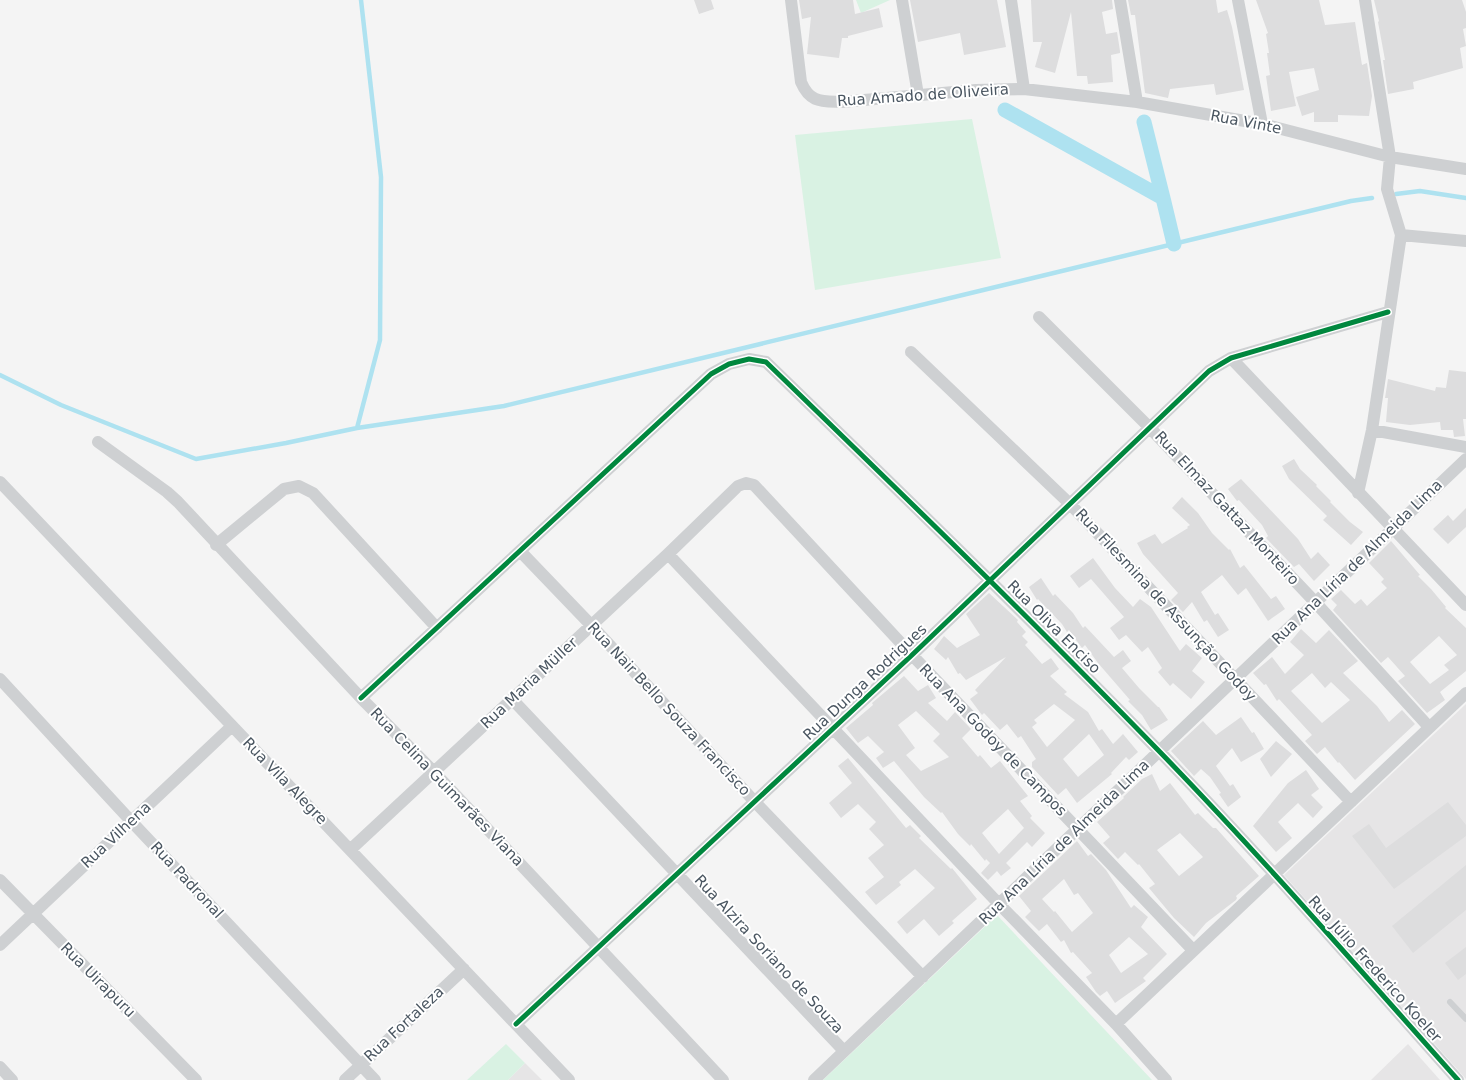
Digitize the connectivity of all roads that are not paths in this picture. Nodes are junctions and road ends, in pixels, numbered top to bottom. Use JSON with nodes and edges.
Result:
{"nodes":[{"id":1,"x":791,"y":0,"type":"edge"},
{"id":2,"x":902,"y":0,"type":"edge"},
{"id":3,"x":1011,"y":0,"type":"edge"},
{"id":4,"x":1120,"y":0,"type":"edge"},
{"id":5,"x":1238,"y":0,"type":"edge"},
{"id":6,"x":1365,"y":0,"type":"edge"},
{"id":7,"x":1024,"y":89,"type":"junction"},
{"id":8,"x":918,"y":95,"type":"junction"},
{"id":9,"x":1137,"y":102,"type":"junction"},
{"id":10,"x":1262,"y":124,"type":"junction"},
{"id":11,"x":1390,"y":157,"type":"junction"},
{"id":12,"x":1466,"y":169,"type":"edge"},
{"id":13,"x":1401,"y":235,"type":"junction"},
{"id":14,"x":1466,"y":241,"type":"edge"},
{"id":15,"x":1388,"y":312,"type":"junction"},
{"id":16,"x":1039,"y":317,"type":"dead end"},
{"id":17,"x":911,"y":352,"type":"dead end"},
{"id":18,"x":1231,"y":358,"type":"junction"},
{"id":19,"x":1150,"y":428,"type":"junction"},
{"id":20,"x":1372,"y":430,"type":"junction"},
{"id":21,"x":98,"y":442,"type":"dead end"},
{"id":22,"x":1466,"y":448,"type":"edge"},
{"id":23,"x":1466,"y":459,"type":"edge"},
{"id":24,"x":0,"y":482,"type":"edge"},
{"id":25,"x":754,"y":485,"type":"joint"},
{"id":26,"x":1358,"y":492,"type":"junction"},
{"id":27,"x":1070,"y":504,"type":"junction"},
{"id":28,"x":1393,"y":528,"type":"junction"},
{"id":29,"x":216,"y":545,"type":"junction"},
{"id":30,"x":520,"y":551,"type":"junction"},
{"id":31,"x":668,"y":554,"type":"junction"},
{"id":32,"x":991,"y":580,"type":"junction"},
{"id":33,"x":1315,"y":602,"type":"junction"},
{"id":34,"x":1466,"y":605,"type":"edge"},
{"id":35,"x":591,"y":625,"type":"junction"},
{"id":36,"x":437,"y":628,"type":"junction"},
{"id":37,"x":912,"y":655,"type":"junction"},
{"id":38,"x":1236,"y":678,"type":"junction"},
{"id":39,"x":0,"y":679,"type":"edge"},
{"id":40,"x":1466,"y":693,"type":"edge"},
{"id":41,"x":361,"y":698,"type":"junction"},
{"id":42,"x":512,"y":699,"type":"junction"},
{"id":43,"x":232,"y":726,"type":"junction"},
{"id":44,"x":1429,"y":727,"type":"junction"},
{"id":45,"x":834,"y":728,"type":"junction"},
{"id":46,"x":1159,"y":751,"type":"junction"},
{"id":47,"x":434,"y":772,"type":"junction"},
{"id":48,"x":755,"y":802,"type":"junction"},
{"id":49,"x":1351,"y":802,"type":"junction"},
{"id":50,"x":131,"y":821,"type":"junction"},
{"id":51,"x":1078,"y":828,"type":"junction"},
{"id":52,"x":350,"y":850,"type":"junction"},
{"id":53,"x":677,"y":874,"type":"junction"},
{"id":54,"x":1274,"y":874,"type":"junction"},
{"id":55,"x":0,"y":880,"type":"edge"},
{"id":56,"x":999,"y":904,"type":"junction"},
{"id":57,"x":32,"y":914,"type":"junction"},
{"id":58,"x":0,"y":944,"type":"edge"},
{"id":59,"x":598,"y":948,"type":"junction"},
{"id":60,"x":1193,"y":950,"type":"junction"},
{"id":61,"x":464,"y":969,"type":"junction"},
{"id":62,"x":923,"y":977,"type":"junction"},
{"id":63,"x":1450,"y":1002,"type":"dead end"},
{"id":64,"x":1466,"y":1019,"type":"edge"},
{"id":65,"x":516,"y":1024,"type":"junction"},
{"id":66,"x":1116,"y":1024,"type":"junction"},
{"id":67,"x":844,"y":1051,"type":"junction"},
{"id":68,"x":361,"y":1065,"type":"junction"},
{"id":69,"x":0,"y":1067,"type":"edge"},
{"id":70,"x":12,"y":1080,"type":"edge"},
{"id":71,"x":196,"y":1080,"type":"edge"},
{"id":72,"x":345,"y":1080,"type":"edge"},
{"id":73,"x":375,"y":1080,"type":"edge"},
{"id":74,"x":569,"y":1080,"type":"edge"},
{"id":75,"x":723,"y":1080,"type":"edge"},
{"id":76,"x":814,"y":1080,"type":"edge"},
{"id":77,"x":1166,"y":1080,"type":"edge"},
{"id":78,"x":1458,"y":1080,"type":"edge"}],
"edges":[{"from":1,"to":8,"type":"street","name":"Rua Amado de Oliveira"},
{"from":2,"to":8,"type":"street"},
{"from":3,"to":7,"type":"street"},
{"from":4,"to":9,"type":"street"},
{"from":5,"to":10,"type":"street"},
{"from":6,"to":11,"type":"street"},
{"from":7,"to":8,"type":"street","name":"Rua Amado de Oliveira"},
{"from":7,"to":9,"type":"street","name":"Rua Vinte"},
{"from":9,"to":10,"type":"street","name":"Rua Vinte"},
{"from":10,"to":11,"type":"street","name":"Rua Vinte"},
{"from":11,"to":12,"type":"street","name":"Rua Vinte"},
{"from":11,"to":13,"type":"street"},
{"from":13,"to":14,"type":"street"},
{"from":13,"to":15,"type":"street"},
{"from":15,"to":18,"type":"street","name":"Rua Dunga Rodrigues"},
{"from":15,"to":20,"type":"street"},
{"from":16,"to":19,"type":"street","name":"Rua Elmaz Gattaz Monteiro"},
{"from":17,"to":27,"type":"street","name":"Rua Filesmina de Assunção Godoy"},
{"from":18,"to":19,"type":"street","name":"Rua Dunga Rodrigues"},
{"from":18,"to":26,"type":"street"},
{"from":19,"to":27,"type":"street","name":"Rua Dunga Rodrigues"},
{"from":19,"to":33,"type":"street","name":"Rua Elmaz Gattaz Monteiro"},
{"from":20,"to":22,"type":"street"},
{"from":20,"to":26,"type":"street"},
{"from":21,"to":29,"type":"street","name":"Rua Celina Guimarães Viana"},
{"from":23,"to":28,"type":"street","name":"Rua Ana Líria de Almeida Lima"},
{"from":24,"to":43,"type":"street","name":"Rua Vila Alegre"},
{"from":25,"to":31,"type":"street","name":"Rua Maria Müller"},
{"from":25,"to":37,"type":"street","name":"Rua Ana Godoy de Campos"},
{"from":26,"to":28,"type":"street"},
{"from":27,"to":32,"type":"street","name":"Rua Dunga Rodrigues"},
{"from":27,"to":38,"type":"street","name":"Rua Filesmina de Assunção Godoy"},
{"from":28,"to":33,"type":"street","name":"Rua Ana Líria de Almeida Lima"},
{"from":28,"to":34,"type":"street"},
{"from":29,"to":36,"type":"street"},
{"from":29,"to":41,"type":"street","name":"Rua Celina Guimarães Viana"},
{"from":30,"to":32,"type":"street","name":"Rua Oliva Enciso"},
{"from":30,"to":35,"type":"street","name":"Rua Nair Bello Souza Francisco"},
{"from":30,"to":36,"type":"street"},
{"from":31,"to":35,"type":"street","name":"Rua Maria Müller"},
{"from":31,"to":45,"type":"street"},
{"from":32,"to":37,"type":"street","name":"Rua Dunga Rodrigues"},
{"from":32,"to":46,"type":"street","name":"Rua Oliva Enciso"},
{"from":33,"to":38,"type":"street","name":"Rua Ana Líria de Almeida Lima"},
{"from":33,"to":44,"type":"street","name":"Rua Elmaz Gattaz Monteiro"},
{"from":35,"to":42,"type":"street","name":"Rua Maria Müller"},
{"from":35,"to":48,"type":"street","name":"Rua Nair Bello Souza Francisco"},
{"from":36,"to":41,"type":"street"},
{"from":37,"to":45,"type":"street","name":"Rua Dunga Rodrigues"},
{"from":37,"to":51,"type":"street","name":"Rua Ana Godoy de Campos"},
{"from":38,"to":46,"type":"street","name":"Rua Ana Líria de Almeida Lima"},
{"from":38,"to":49,"type":"street","name":"Rua Filesmina de Assunção Godoy"},
{"from":39,"to":50,"type":"street","name":"Rua Padronal"},
{"from":40,"to":44,"type":"street"},
{"from":41,"to":47,"type":"street","name":"Rua Celina Guimarães Viana"},
{"from":42,"to":47,"type":"street","name":"Rua Maria Müller"},
{"from":42,"to":53,"type":"street","name":"Rua Alzira Soriano de Souza"},
{"from":43,"to":50,"type":"street","name":"Rua Vilhena"},
{"from":43,"to":52,"type":"street","name":"Rua Vila Alegre"},
{"from":44,"to":49,"type":"street"},
{"from":45,"to":48,"type":"street","name":"Rua Dunga Rodrigues"},
{"from":45,"to":56,"type":"street"},
{"from":46,"to":51,"type":"street","name":"Rua Ana Líria de Almeida Lima"},
{"from":46,"to":54,"type":"street","name":"Rua Oliva Enciso"},
{"from":47,"to":52,"type":"street","name":"Rua Maria Müller"},
{"from":47,"to":59,"type":"street","name":"Rua Celina Guimarães Viana"},
{"from":48,"to":53,"type":"street","name":"Rua Dunga Rodrigues"},
{"from":48,"to":62,"type":"street","name":"Rua Nair Bello Souza Francisco"},
{"from":49,"to":54,"type":"street"},
{"from":50,"to":57,"type":"street","name":"Rua Vilhena"},
{"from":50,"to":68,"type":"street","name":"Rua Padronal"},
{"from":51,"to":56,"type":"street","name":"Rua Ana Líria de Almeida Lima"},
{"from":51,"to":60,"type":"street","name":"Rua Ana Godoy de Campos"},
{"from":52,"to":61,"type":"street","name":"Rua Vila Alegre"},
{"from":53,"to":59,"type":"street","name":"Rua Dunga Rodrigues"},
{"from":53,"to":67,"type":"street","name":"Rua Alzira Soriano de Souza"},
{"from":54,"to":60,"type":"street"},
{"from":54,"to":78,"type":"street","name":"Rua Júlio Frederico Koeler"},
{"from":55,"to":57,"type":"street","name":"Rua Uirapuru"},
{"from":56,"to":62,"type":"street","name":"Rua Ana Líria de Almeida Lima"},
{"from":56,"to":66,"type":"street"},
{"from":57,"to":58,"type":"street","name":"Rua Vilhena"},
{"from":57,"to":71,"type":"street","name":"Rua Uirapuru"},
{"from":59,"to":65,"type":"street","name":"Rua Dunga Rodrigues"},
{"from":59,"to":75,"type":"street","name":"Rua Celina Guimarães Viana"},
{"from":60,"to":66,"type":"street"},
{"from":61,"to":65,"type":"street","name":"Rua Vila Alegre"},
{"from":61,"to":68,"type":"street","name":"Rua Fortaleza"},
{"from":62,"to":67,"type":"street","name":"Rua Ana Líria de Almeida Lima"},
{"from":63,"to":64,"type":"lane"},
{"from":65,"to":74,"type":"street","name":"Rua Vila Alegre"},
{"from":66,"to":77,"type":"street"},
{"from":67,"to":76,"type":"street","name":"Rua Ana Líria de Almeida Lima"},
{"from":68,"to":72,"type":"street","name":"Rua Fortaleza"},
{"from":68,"to":73,"type":"street","name":"Rua Padronal"},
{"from":69,"to":70,"type":"street"}]}
